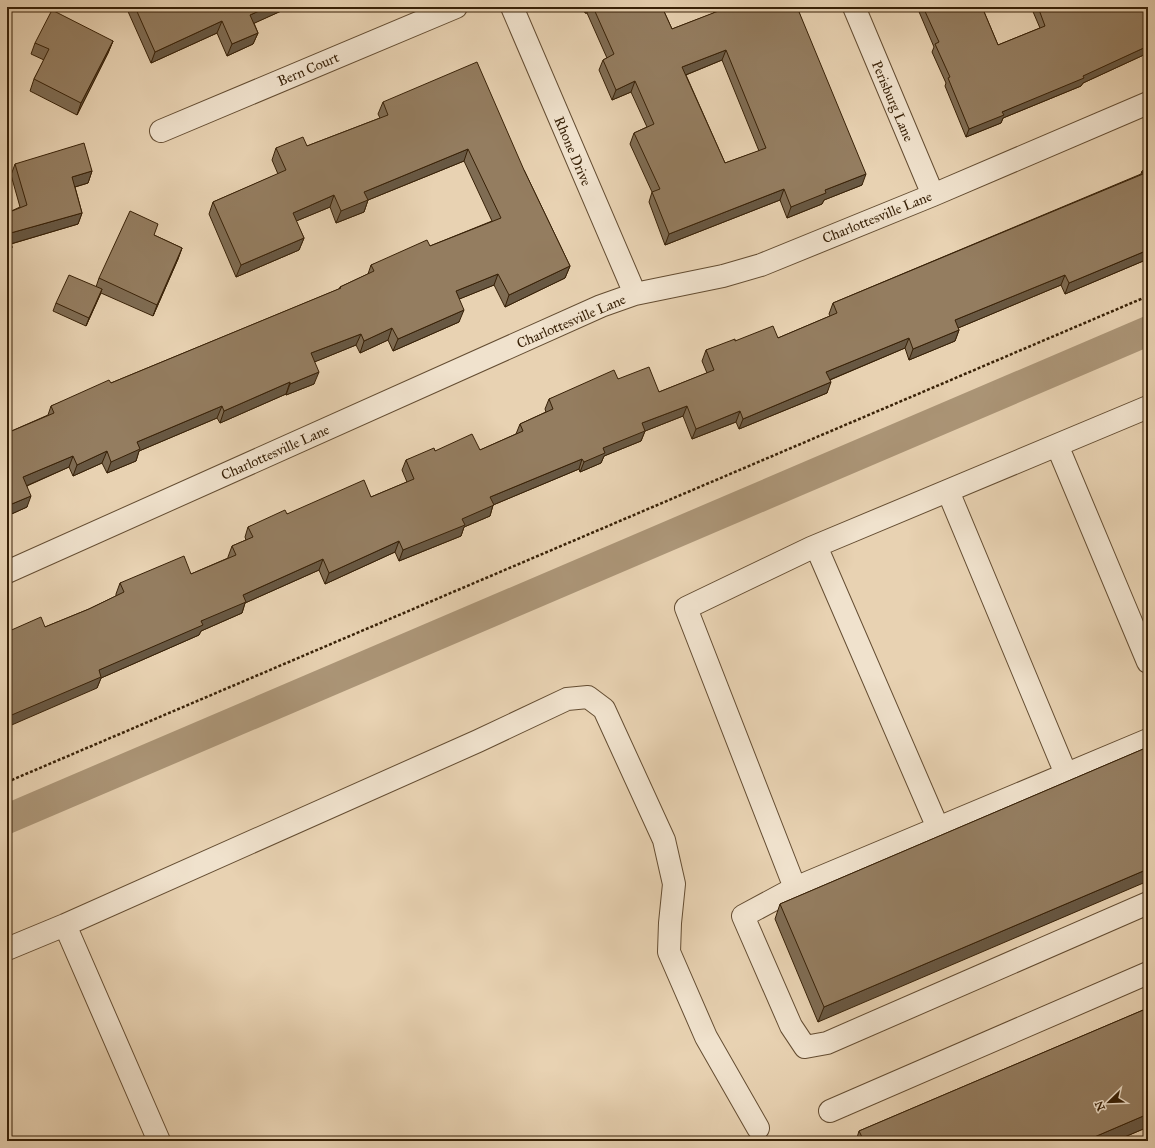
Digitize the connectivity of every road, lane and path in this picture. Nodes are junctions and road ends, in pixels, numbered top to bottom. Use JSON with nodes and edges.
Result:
{"nodes":[{"id":1,"x":456,"y":7,"type":"edge"},
{"id":2,"x":512,"y":7,"type":"edge"},
{"id":3,"x":854,"y":7,"type":"edge"},
{"id":4,"x":1148,"y":104,"type":"edge"},
{"id":5,"x":161,"y":132,"type":"dead end"},
{"id":6,"x":933,"y":195,"type":"junction"},
{"id":7,"x":634,"y":294,"type":"junction"},
{"id":8,"x":1148,"y":296,"type":"edge"},
{"id":9,"x":1148,"y":408,"type":"edge"},
{"id":10,"x":1057,"y":445,"type":"junction"},
{"id":11,"x":948,"y":491,"type":"junction"},
{"id":12,"x":816,"y":546,"type":"junction"},
{"id":13,"x":7,"y":572,"type":"edge"},
{"id":14,"x":1148,"y":662,"type":"edge"},
{"id":15,"x":1147,"y":743,"type":"edge"},
{"id":16,"x":1066,"y":774,"type":"junction"},
{"id":17,"x":7,"y":782,"type":"edge"},
{"id":18,"x":938,"y":828,"type":"junction"},
{"id":19,"x":795,"y":888,"type":"junction"},
{"id":20,"x":1148,"y":903,"type":"edge"},
{"id":21,"x":65,"y":925,"type":"junction"},
{"id":22,"x":7,"y":949,"type":"edge"},
{"id":23,"x":1148,"y":973,"type":"edge"},
{"id":24,"x":830,"y":1112,"type":"dead end"},
{"id":25,"x":758,"y":1128,"type":"dead end"},
{"id":26,"x":159,"y":1141,"type":"edge"}],
"edges":[{"from":1,"to":5,"type":"street","name":"Bern Court"},
{"from":2,"to":7,"type":"street","name":"Rhone Drive"},
{"from":3,"to":6,"type":"street","name":"Perisburg Lane"},
{"from":4,"to":6,"type":"street","name":"Charlottesville Lane"},
{"from":6,"to":7,"type":"street","name":"Charlottesville Lane"},
{"from":7,"to":13,"type":"street","name":"Charlottesville Lane"},
{"from":8,"to":17,"type":"path"},
{"from":9,"to":10,"type":"street"},
{"from":10,"to":11,"type":"street"},
{"from":10,"to":14,"type":"street"},
{"from":11,"to":12,"type":"street"},
{"from":11,"to":16,"type":"street"},
{"from":12,"to":18,"type":"street"},
{"from":12,"to":19,"type":"street"},
{"from":15,"to":16,"type":"street"},
{"from":16,"to":18,"type":"street"},
{"from":18,"to":19,"type":"street"},
{"from":19,"to":20,"type":"street"},
{"from":21,"to":22,"type":"street"},
{"from":21,"to":25,"type":"street"},
{"from":21,"to":26,"type":"street"},
{"from":23,"to":24,"type":"street"}]}
